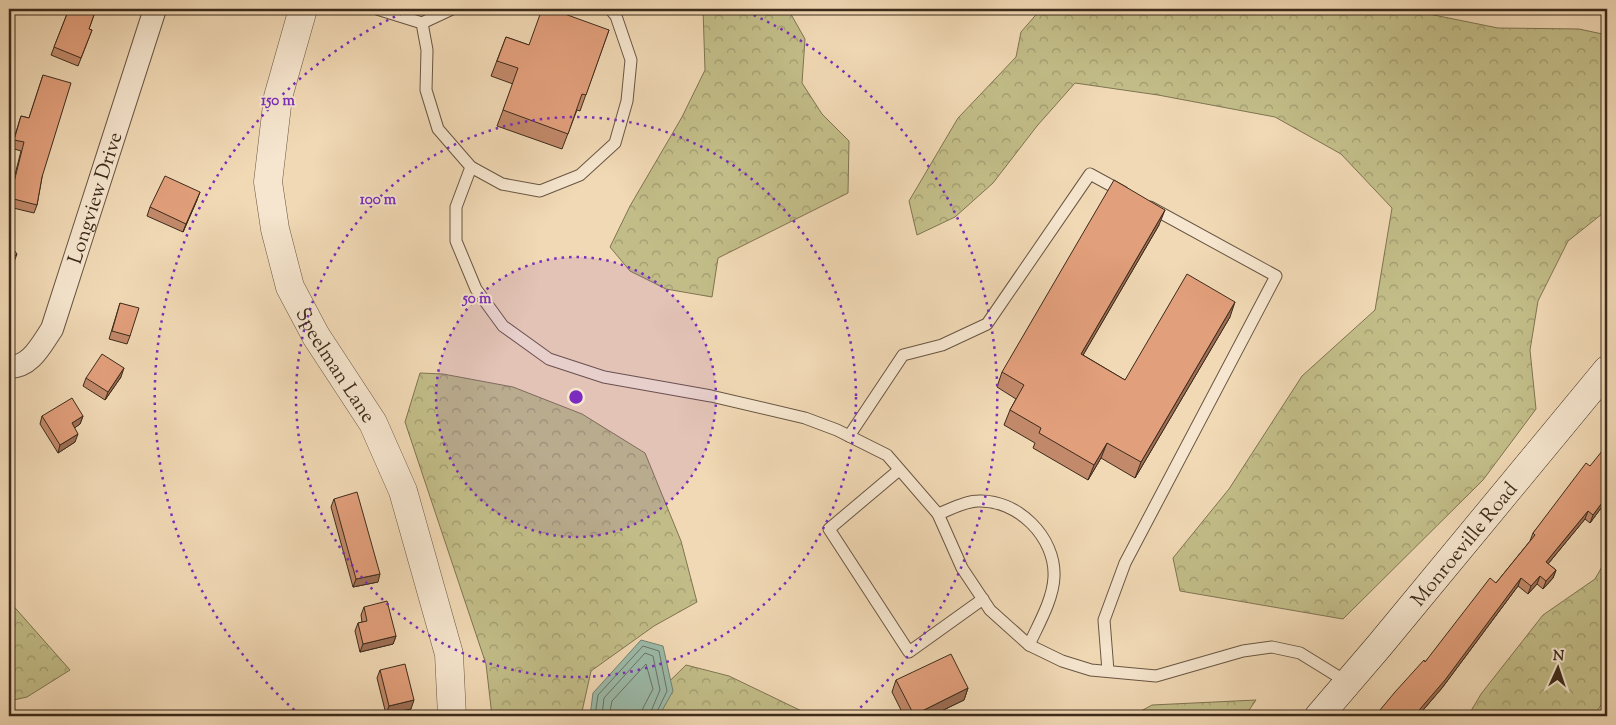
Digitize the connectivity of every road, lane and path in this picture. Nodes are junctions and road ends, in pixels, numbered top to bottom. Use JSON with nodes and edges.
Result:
{"nodes":[{"id":1,"x":154,"y":9,"type":"edge"},
{"id":2,"x":303,"y":9,"type":"edge"},
{"id":3,"x":377,"y":9,"type":"edge"},
{"id":4,"x":452,"y":9,"type":"edge"},
{"id":5,"x":610,"y":9,"type":"edge"},
{"id":6,"x":422,"y":24,"type":"junction"},
{"id":7,"x":471,"y":167,"type":"junction"},
{"id":8,"x":9,"y":366,"type":"edge"},
{"id":9,"x":1607,"y":370,"type":"edge"},
{"id":10,"x":849,"y":436,"type":"junction"},
{"id":11,"x":899,"y":470,"type":"junction"},
{"id":12,"x":938,"y":514,"type":"junction"},
{"id":13,"x":983,"y":599,"type":"junction"},
{"id":14,"x":1029,"y":645,"type":"junction"},
{"id":15,"x":1108,"y":672,"type":"junction"},
{"id":16,"x":1349,"y":683,"type":"junction"},
{"id":17,"x":1322,"y":715,"type":"edge"},
{"id":18,"x":452,"y":716,"type":"edge"}],
"edges":[{"from":1,"to":8,"type":"street","name":"Longview Drive"},
{"from":2,"to":18,"type":"street","name":"Speelman Lane"},
{"from":3,"to":6,"type":"lane"},
{"from":4,"to":6,"type":"lane"},
{"from":5,"to":7,"type":"lane"},
{"from":6,"to":7,"type":"lane"},
{"from":7,"to":10,"type":"lane"},
{"from":9,"to":16,"type":"street","name":"Monroeville Road"},
{"from":10,"to":11,"type":"lane"},
{"from":10,"to":15,"type":"lane"},
{"from":11,"to":12,"type":"lane"},
{"from":11,"to":13,"type":"lane"},
{"from":12,"to":13,"type":"lane"},
{"from":12,"to":14,"type":"lane"},
{"from":13,"to":14,"type":"lane"},
{"from":14,"to":15,"type":"lane"},
{"from":15,"to":16,"type":"lane"},
{"from":16,"to":17,"type":"street","name":"Monroeville Road"}]}
